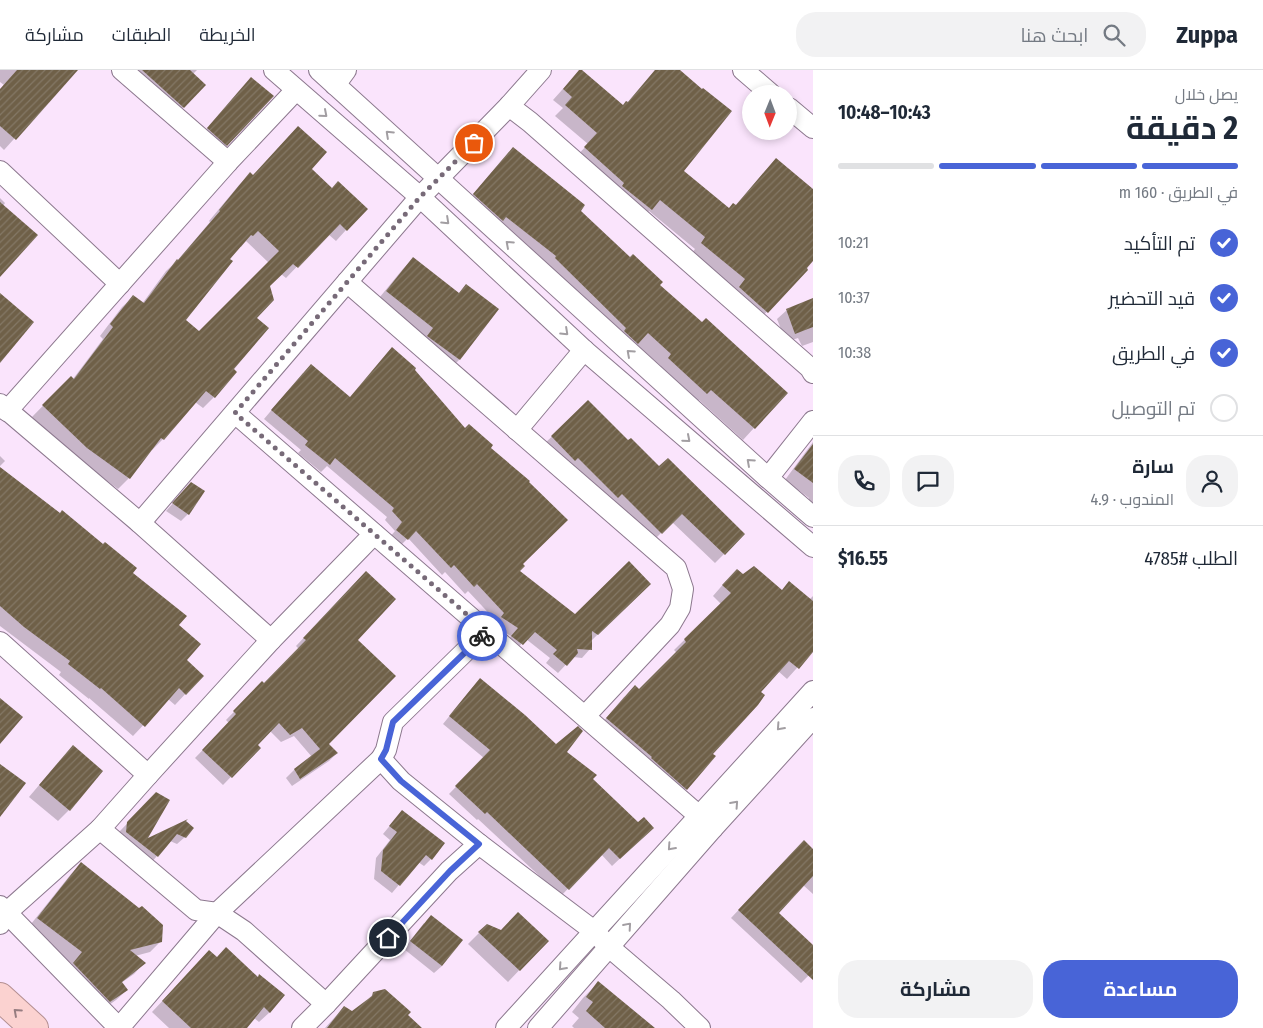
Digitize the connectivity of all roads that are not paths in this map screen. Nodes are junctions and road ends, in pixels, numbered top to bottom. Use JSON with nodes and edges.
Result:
{"nodes":[{"id":1,"x":122,"y":70,"type":"edge"},
{"id":2,"x":274,"y":70,"type":"edge"},
{"id":3,"x":319,"y":70,"type":"edge"},
{"id":4,"x":541,"y":70,"type":"edge"},
{"id":5,"x":743,"y":70,"type":"edge"},
{"id":6,"x":341,"y":77,"type":"edge"},
{"id":7,"x":760,"y":85,"type":"edge"},
{"id":8,"x":296,"y":90,"type":"junction"},
{"id":9,"x":509,"y":106,"type":"junction"},
{"id":10,"x":798,"y":116,"type":"edge"},
{"id":11,"x":813,"y":128,"type":"edge"},
{"id":12,"x":228,"y":162,"type":"junction"},
{"id":13,"x":0,"y":171,"type":"edge"},
{"id":14,"x":438,"y":179,"type":"junction"},
{"id":15,"x":420,"y":197,"type":"junction"},
{"id":16,"x":347,"y":282,"type":"junction"},
{"id":17,"x":120,"y":284,"type":"junction"},
{"id":18,"x":584,"y":350,"type":"junction"},
{"id":19,"x":812,"y":370,"type":"edge"},
{"id":20,"x":4,"y":408,"type":"edge"},
{"id":21,"x":235,"y":413,"type":"junction"},
{"id":22,"x":813,"y":421,"type":"edge"},
{"id":23,"x":517,"y":430,"type":"junction"},
{"id":24,"x":768,"y":478,"type":"junction"},
{"id":25,"x":813,"y":517,"type":"edge"},
{"id":26,"x":140,"y":523,"type":"junction"},
{"id":27,"x":374,"y":534,"type":"junction"},
{"id":28,"x":813,"y":547,"type":"edge"},
{"id":29,"x":486,"y":631,"type":"junction"},
{"id":30,"x":271,"y":640,"type":"junction"},
{"id":31,"x":0,"y":642,"type":"edge"},
{"id":32,"x":813,"y":691,"type":"edge"},
{"id":33,"x":584,"y":716,"type":"junction"},
{"id":34,"x":813,"y":718,"type":"edge"},
{"id":35,"x":381,"y":759,"type":"junction"},
{"id":36,"x":148,"y":775,"type":"junction"},
{"id":37,"x":706,"y":822,"type":"junction"},
{"id":38,"x":100,"y":829,"type":"junction"},
{"id":39,"x":479,"y":844,"type":"junction"},
{"id":40,"x":217,"y":913,"type":"junction"},
{"id":41,"x":2,"y":914,"type":"edge"},
{"id":42,"x":594,"y":931,"type":"junction"},
{"id":43,"x":609,"y":947,"type":"junction"},
{"id":44,"x":544,"y":987,"type":"junction"},
{"id":45,"x":0,"y":997,"type":"edge"},
{"id":46,"x":560,"y":1002,"type":"junction"},
{"id":47,"x":326,"y":1004,"type":"junction"},
{"id":48,"x":34,"y":1028,"type":"edge"},
{"id":49,"x":119,"y":1028,"type":"edge"},
{"id":50,"x":302,"y":1028,"type":"edge"},
{"id":51,"x":506,"y":1028,"type":"edge"},
{"id":52,"x":538,"y":1028,"type":"edge"},
{"id":53,"x":700,"y":1028,"type":"edge"}],
"edges":[{"from":1,"to":12,"type":"street"},
{"from":2,"to":8,"type":"street"},
{"from":3,"to":6,"type":"street"},
{"from":4,"to":9,"type":"street"},
{"from":5,"to":7,"type":"street"},
{"from":14,"to":6,"type":"street","one_way":true},
{"from":8,"to":12,"type":"street"},
{"from":8,"to":15,"type":"street","one_way":true},
{"from":9,"to":14,"type":"street"},
{"from":9,"to":19,"type":"street"},
{"from":10,"to":11,"type":"street"},
{"from":12,"to":17,"type":"street"},
{"from":13,"to":17,"type":"street"},
{"from":14,"to":15,"type":"street"},
{"from":24,"to":14,"type":"street","one_way":true},
{"from":15,"to":16,"type":"street"},
{"from":15,"to":18,"type":"street","one_way":true},
{"from":16,"to":21,"type":"street"},
{"from":16,"to":23,"type":"street"},
{"from":17,"to":20,"type":"street"},
{"from":18,"to":23,"type":"street"},
{"from":18,"to":28,"type":"street","one_way":true},
{"from":20,"to":26,"type":"street"},
{"from":21,"to":26,"type":"street"},
{"from":21,"to":27,"type":"street"},
{"from":22,"to":24,"type":"street"},
{"from":23,"to":33,"type":"street"},
{"from":24,"to":25,"type":"street"},
{"from":26,"to":30,"type":"street"},
{"from":27,"to":29,"type":"street"},
{"from":27,"to":30,"type":"street"},
{"from":29,"to":33,"type":"street"},
{"from":29,"to":35,"type":"street"},
{"from":30,"to":36,"type":"street"},
{"from":31,"to":36,"type":"street"},
{"from":32,"to":37,"type":"street","one_way":true},
{"from":33,"to":37,"type":"street"},
{"from":37,"to":34,"type":"street","one_way":true},
{"from":35,"to":39,"type":"street"},
{"from":35,"to":40,"type":"street"},
{"from":36,"to":38,"type":"street"},
{"from":37,"to":42,"type":"street","one_way":true},
{"from":43,"to":37,"type":"street","one_way":true},
{"from":38,"to":40,"type":"street"},
{"from":38,"to":41,"type":"street"},
{"from":39,"to":42,"type":"street"},
{"from":39,"to":47,"type":"street"},
{"from":40,"to":47,"type":"street"},
{"from":40,"to":49,"type":"street"},
{"from":41,"to":49,"type":"street"},
{"from":42,"to":43,"type":"street"},
{"from":42,"to":44,"type":"street","one_way":true},
{"from":43,"to":46,"type":"street"},
{"from":43,"to":53,"type":"street"},
{"from":44,"to":46,"type":"street"},
{"from":44,"to":51,"type":"street"},
{"from":48,"to":45,"type":"highway","one_way":true},
{"from":46,"to":52,"type":"street"},
{"from":47,"to":50,"type":"street"}]}
